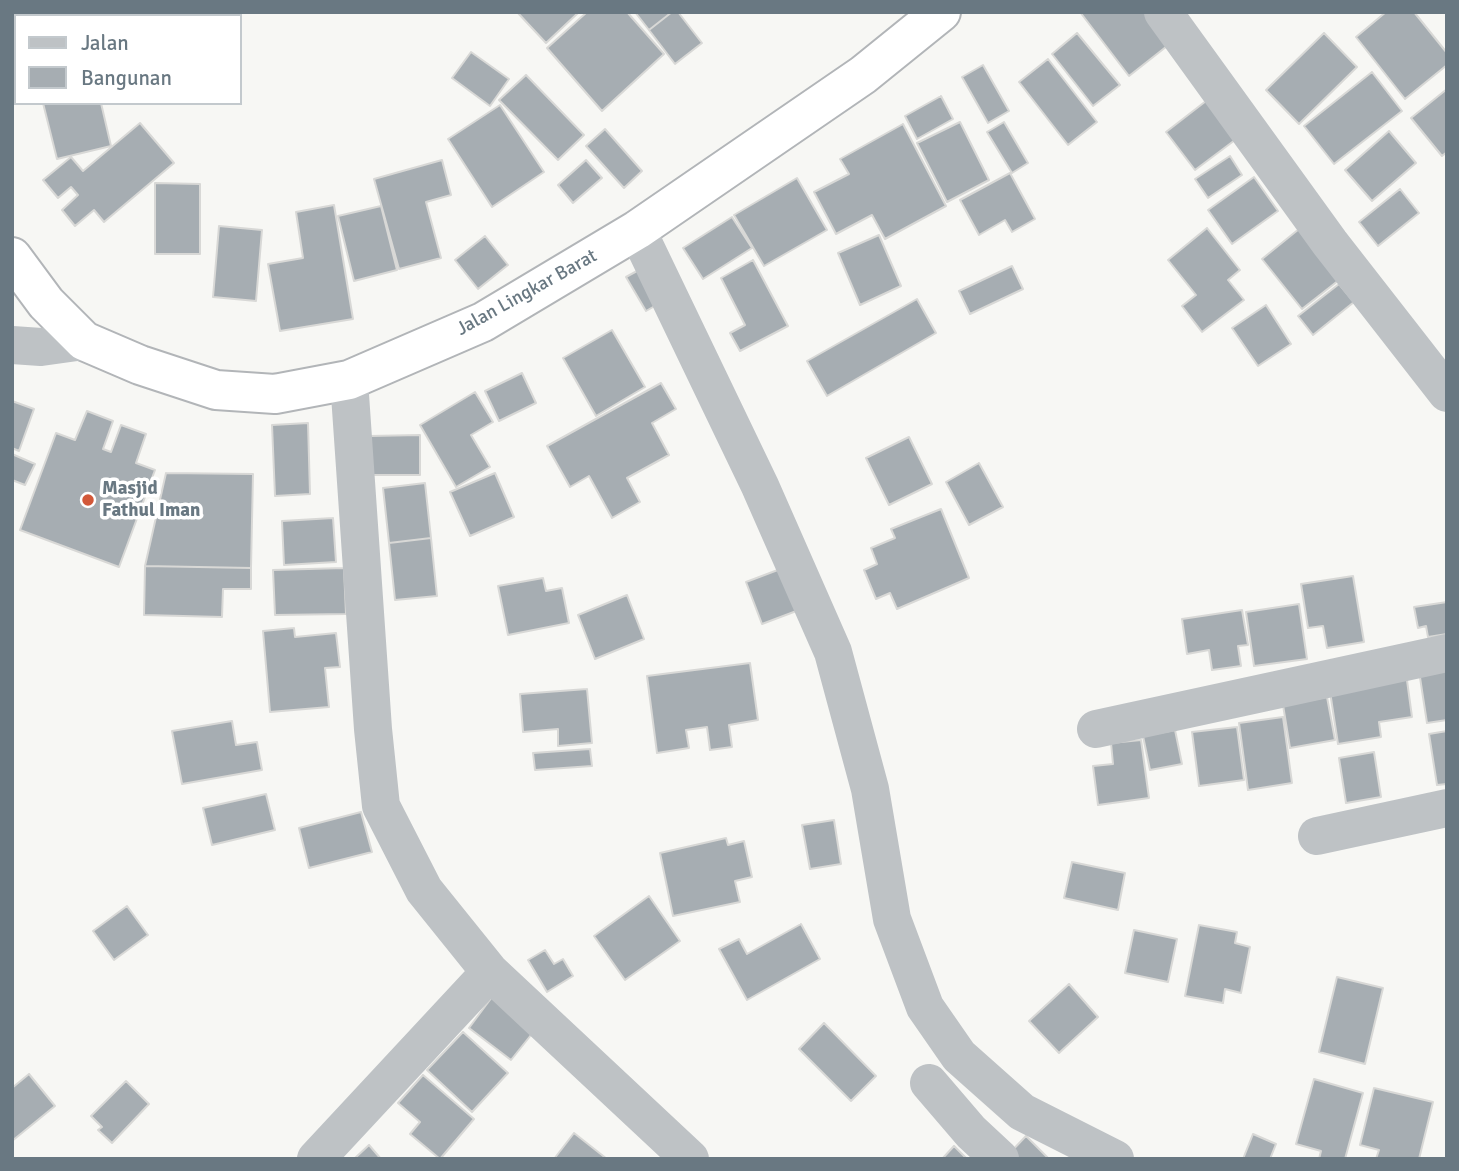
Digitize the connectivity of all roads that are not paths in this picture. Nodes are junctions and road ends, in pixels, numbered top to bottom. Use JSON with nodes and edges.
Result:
{"nodes":[{"id":1,"x":941,"y":12,"type":"edge"},
{"id":2,"x":1163,"y":12,"type":"edge"},
{"id":3,"x":637,"y":230,"type":"junction"},
{"id":4,"x":12,"y":257,"type":"edge"},
{"id":5,"x":84,"y":341,"type":"junction"},
{"id":6,"x":12,"y":345,"type":"edge"},
{"id":7,"x":349,"y":380,"type":"junction"},
{"id":8,"x":1447,"y":393,"type":"edge"},
{"id":9,"x":1447,"y":653,"type":"edge"},
{"id":10,"x":1097,"y":729,"type":"dead end"},
{"id":11,"x":1447,"y":808,"type":"edge"},
{"id":12,"x":1317,"y":836,"type":"dead end"},
{"id":13,"x":490,"y":972,"type":"junction"},
{"id":14,"x":929,"y":1083,"type":"dead end"},
{"id":15,"x":1110,"y":1158,"type":"edge"},
{"id":16,"x":316,"y":1159,"type":"edge"},
{"id":17,"x":690,"y":1159,"type":"edge"},
{"id":18,"x":1000,"y":1159,"type":"edge"}],
"edges":[{"from":1,"to":3,"type":"highway","name":"Jalan Lingkar Barat"},
{"from":2,"to":8,"type":"street"},
{"from":3,"to":7,"type":"highway","name":"Jalan Lingkar Barat"},
{"from":3,"to":15,"type":"street"},
{"from":4,"to":5,"type":"highway","name":"Jalan Lingkar Barat"},
{"from":5,"to":6,"type":"street"},
{"from":5,"to":7,"type":"highway","name":"Jalan Lingkar Barat"},
{"from":7,"to":13,"type":"street"},
{"from":9,"to":10,"type":"street"},
{"from":11,"to":12,"type":"street"},
{"from":13,"to":16,"type":"street"},
{"from":13,"to":17,"type":"street"},
{"from":14,"to":18,"type":"street"}]}
